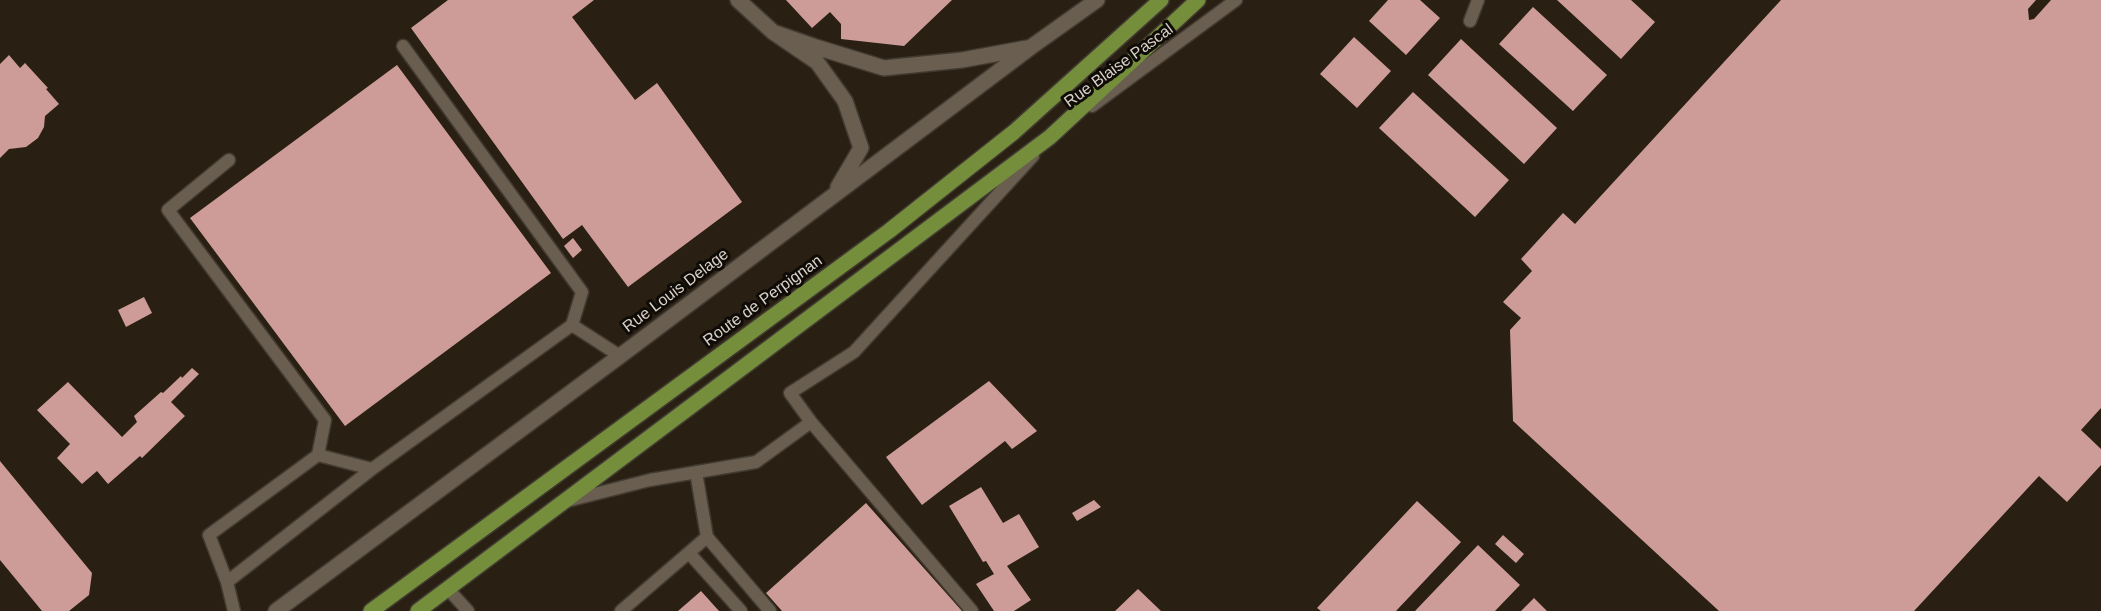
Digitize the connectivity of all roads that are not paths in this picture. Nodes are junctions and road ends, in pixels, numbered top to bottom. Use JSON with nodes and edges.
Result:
{"nodes":[{"id":1,"x":738,"y":0,"type":"edge"},
{"id":2,"x":1097,"y":0,"type":"edge"},
{"id":3,"x":1161,"y":0,"type":"edge"},
{"id":4,"x":1198,"y":0,"type":"edge"},
{"id":5,"x":1236,"y":0,"type":"edge"},
{"id":6,"x":1478,"y":0,"type":"edge"},
{"id":7,"x":1470,"y":21,"type":"dead end"},
{"id":8,"x":773,"y":32,"type":"junction"},
{"id":9,"x":403,"y":46,"type":"dead end"},
{"id":10,"x":1031,"y":47,"type":"junction"},
{"id":11,"x":1050,"y":137,"type":"junction"},
{"id":12,"x":230,"y":160,"type":"dead end"},
{"id":13,"x":834,"y":194,"type":"junction"},
{"id":14,"x":572,"y":325,"type":"junction"},
{"id":15,"x":620,"y":356,"type":"junction"},
{"id":16,"x":811,"y":422,"type":"junction"},
{"id":17,"x":318,"y":455,"type":"junction"},
{"id":18,"x":372,"y":469,"type":"junction"},
{"id":19,"x":696,"y":472,"type":"junction"},
{"id":20,"x":565,"y":502,"type":"junction"},
{"id":21,"x":707,"y":537,"type":"junction"},
{"id":22,"x":689,"y":553,"type":"junction"},
{"id":23,"x":226,"y":582,"type":"junction"},
{"id":24,"x":448,"y":589,"type":"junction"},
{"id":25,"x":234,"y":611,"type":"edge"},
{"id":26,"x":276,"y":611,"type":"edge"},
{"id":27,"x":371,"y":611,"type":"edge"},
{"id":28,"x":418,"y":611,"type":"edge"},
{"id":29,"x":468,"y":611,"type":"edge"},
{"id":30,"x":621,"y":611,"type":"edge"},
{"id":31,"x":741,"y":611,"type":"edge"},
{"id":32,"x":770,"y":611,"type":"edge"},
{"id":33,"x":972,"y":611,"type":"edge"}],
"edges":[{"from":1,"to":8,"type":"street"},
{"from":2,"to":10,"type":"street","name":"Rue Louis Delage"},
{"from":3,"to":27,"type":"main road","name":"Route de Perpignan"},
{"from":4,"to":11,"type":"main road"},
{"from":5,"to":11,"type":"lane","name":"Rue Blaise Pascal"},
{"from":6,"to":7,"type":"lane"},
{"from":8,"to":10,"type":"street"},
{"from":8,"to":13,"type":"street"},
{"from":9,"to":14,"type":"lane"},
{"from":10,"to":13,"type":"street","name":"Rue Louis Delage"},
{"from":11,"to":16,"type":"lane","name":"Rue Blaise Pascal"},
{"from":11,"to":20,"type":"main road"},
{"from":12,"to":17,"type":"lane"},
{"from":13,"to":15,"type":"street","name":"Rue Louis Delage"},
{"from":14,"to":15,"type":"lane"},
{"from":14,"to":18,"type":"lane"},
{"from":15,"to":26,"type":"street","name":"Rue Louis Delage"},
{"from":16,"to":19,"type":"lane"},
{"from":16,"to":33,"type":"lane"},
{"from":17,"to":18,"type":"lane"},
{"from":17,"to":23,"type":"lane"},
{"from":18,"to":23,"type":"lane"},
{"from":19,"to":20,"type":"lane"},
{"from":19,"to":21,"type":"lane"},
{"from":20,"to":24,"type":"main road"},
{"from":21,"to":22,"type":"lane"},
{"from":21,"to":32,"type":"lane"},
{"from":22,"to":30,"type":"lane"},
{"from":22,"to":31,"type":"lane"},
{"from":23,"to":25,"type":"lane"},
{"from":24,"to":28,"type":"main road"},
{"from":24,"to":29,"type":"lane"}]}
